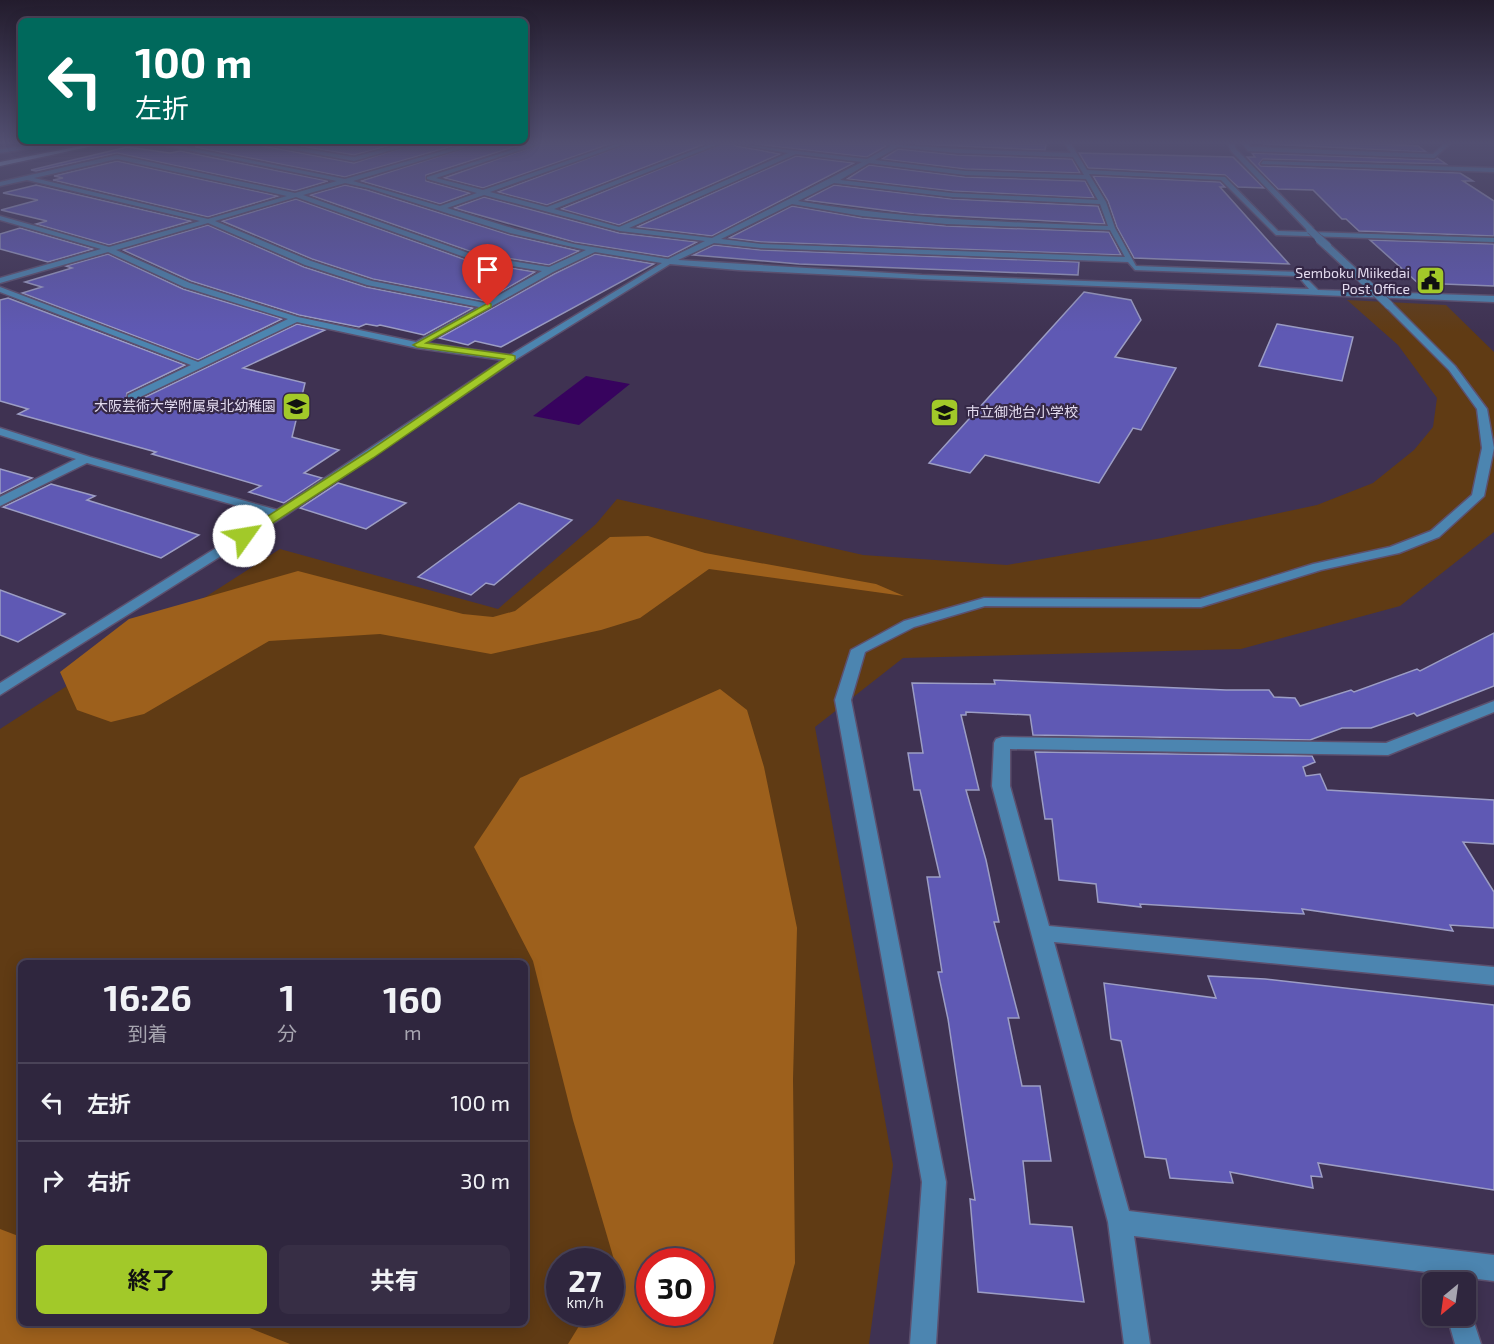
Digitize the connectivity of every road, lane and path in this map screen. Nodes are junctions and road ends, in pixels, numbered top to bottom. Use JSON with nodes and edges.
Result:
{"nodes":[{"id":1,"x":149,"y":207,"type":"edge"},
{"id":2,"x":260,"y":207,"type":"edge"},
{"id":3,"x":329,"y":207,"type":"edge"},
{"id":4,"x":436,"y":207,"type":"edge"},
{"id":5,"x":444,"y":207,"type":"edge"},
{"id":6,"x":534,"y":207,"type":"edge"},
{"id":7,"x":554,"y":207,"type":"edge"},
{"id":8,"x":671,"y":207,"type":"edge"},
{"id":9,"x":778,"y":207,"type":"edge"},
{"id":10,"x":821,"y":207,"type":"edge"},
{"id":11,"x":1105,"y":207,"type":"edge"},
{"id":12,"x":1251,"y":207,"type":"edge"},
{"id":13,"x":1288,"y":207,"type":"edge"},
{"id":14,"x":440,"y":208,"type":"junction"},
{"id":15,"x":546,"y":210,"type":"junction"},
{"id":16,"x":0,"y":218,"type":"edge"},
{"id":17,"x":209,"y":221,"type":"junction"},
{"id":18,"x":1112,"y":228,"type":"junction"},
{"id":19,"x":620,"y":229,"type":"junction"},
{"id":20,"x":1494,"y":240,"type":"edge"},
{"id":21,"x":713,"y":242,"type":"junction"},
{"id":22,"x":1323,"y":242,"type":"junction"},
{"id":23,"x":1494,"y":246,"type":"edge"},
{"id":24,"x":108,"y":249,"type":"junction"},
{"id":25,"x":593,"y":250,"type":"junction"},
{"id":26,"x":669,"y":262,"type":"junction"},
{"id":27,"x":1133,"y":264,"type":"junction"},
{"id":28,"x":550,"y":270,"type":"junction"},
{"id":29,"x":0,"y":281,"type":"edge"},
{"id":30,"x":1145,"y":286,"type":"junction"},
{"id":31,"x":0,"y":289,"type":"edge"},
{"id":32,"x":1316,"y":293,"type":"junction"},
{"id":33,"x":1494,"y":299,"type":"edge"},
{"id":34,"x":488,"y":306,"type":"junction"},
{"id":35,"x":296,"y":319,"type":"junction"},
{"id":36,"x":417,"y":345,"type":"junction"},
{"id":37,"x":512,"y":358,"type":"junction"},
{"id":38,"x":198,"y":365,"type":"junction"},
{"id":39,"x":132,"y":397,"type":"dead end"},
{"id":40,"x":0,"y":431,"type":"edge"},
{"id":41,"x":86,"y":459,"type":"junction"},
{"id":42,"x":0,"y":502,"type":"edge"},
{"id":43,"x":279,"y":514,"type":"junction"},
{"id":44,"x":0,"y":690,"type":"edge"},
{"id":45,"x":1494,"y":706,"type":"edge"},
{"id":46,"x":1041,"y":933,"type":"junction"},
{"id":47,"x":1494,"y":976,"type":"edge"},
{"id":48,"x":1120,"y":1222,"type":"junction"},
{"id":49,"x":1494,"y":1268,"type":"edge"},
{"id":50,"x":1447,"y":1272,"type":"edge"},
{"id":51,"x":1463,"y":1326,"type":"edge"},
{"id":52,"x":923,"y":1344,"type":"edge"},
{"id":53,"x":1137,"y":1344,"type":"edge"},
{"id":54,"x":1468,"y":1344,"type":"edge"}],
"edges":[{"from":1,"to":17,"type":"street"},
{"from":2,"to":17,"type":"street"},
{"from":3,"to":28,"type":"street"},
{"from":4,"to":14,"type":"street"},
{"from":5,"to":14,"type":"street"},
{"from":6,"to":15,"type":"street"},
{"from":7,"to":15,"type":"street"},
{"from":8,"to":19,"type":"street"},
{"from":9,"to":21,"type":"street"},
{"from":10,"to":18,"type":"street"},
{"from":11,"to":18,"type":"street"},
{"from":12,"to":20,"type":"street"},
{"from":13,"to":22,"type":"street","bridge":true},
{"from":14,"to":25,"type":"street"},
{"from":15,"to":19,"type":"street"},
{"from":16,"to":24,"type":"street"},
{"from":17,"to":24,"type":"street"},
{"from":17,"to":34,"type":"street"},
{"from":18,"to":27,"type":"street"},
{"from":19,"to":21,"type":"street"},
{"from":21,"to":26,"type":"street"},
{"from":21,"to":27,"type":"street"},
{"from":22,"to":23,"type":"street"},
{"from":22,"to":52,"type":"street","bridge":true},
{"from":24,"to":29,"type":"street"},
{"from":24,"to":35,"type":"street"},
{"from":25,"to":26,"type":"street"},
{"from":25,"to":28,"type":"street"},
{"from":26,"to":30,"type":"street"},
{"from":26,"to":37,"type":"street"},
{"from":27,"to":30,"type":"street"},
{"from":27,"to":32,"type":"street"},
{"from":28,"to":34,"type":"street"},
{"from":30,"to":32,"type":"street"},
{"from":31,"to":38,"type":"street"},
{"from":32,"to":33,"type":"street"},
{"from":34,"to":36,"type":"street"},
{"from":35,"to":36,"type":"street"},
{"from":35,"to":38,"type":"street"},
{"from":36,"to":37,"type":"street"},
{"from":37,"to":43,"type":"street"},
{"from":38,"to":39,"type":"street"},
{"from":40,"to":41,"type":"street"},
{"from":41,"to":42,"type":"street"},
{"from":41,"to":43,"type":"street"},
{"from":43,"to":44,"type":"street"},
{"from":45,"to":46,"type":"street"},
{"from":46,"to":47,"type":"street"},
{"from":46,"to":48,"type":"street"},
{"from":48,"to":50,"type":"street"},
{"from":48,"to":53,"type":"street"},
{"from":49,"to":50,"type":"street"},
{"from":51,"to":54,"type":"street"}]}
